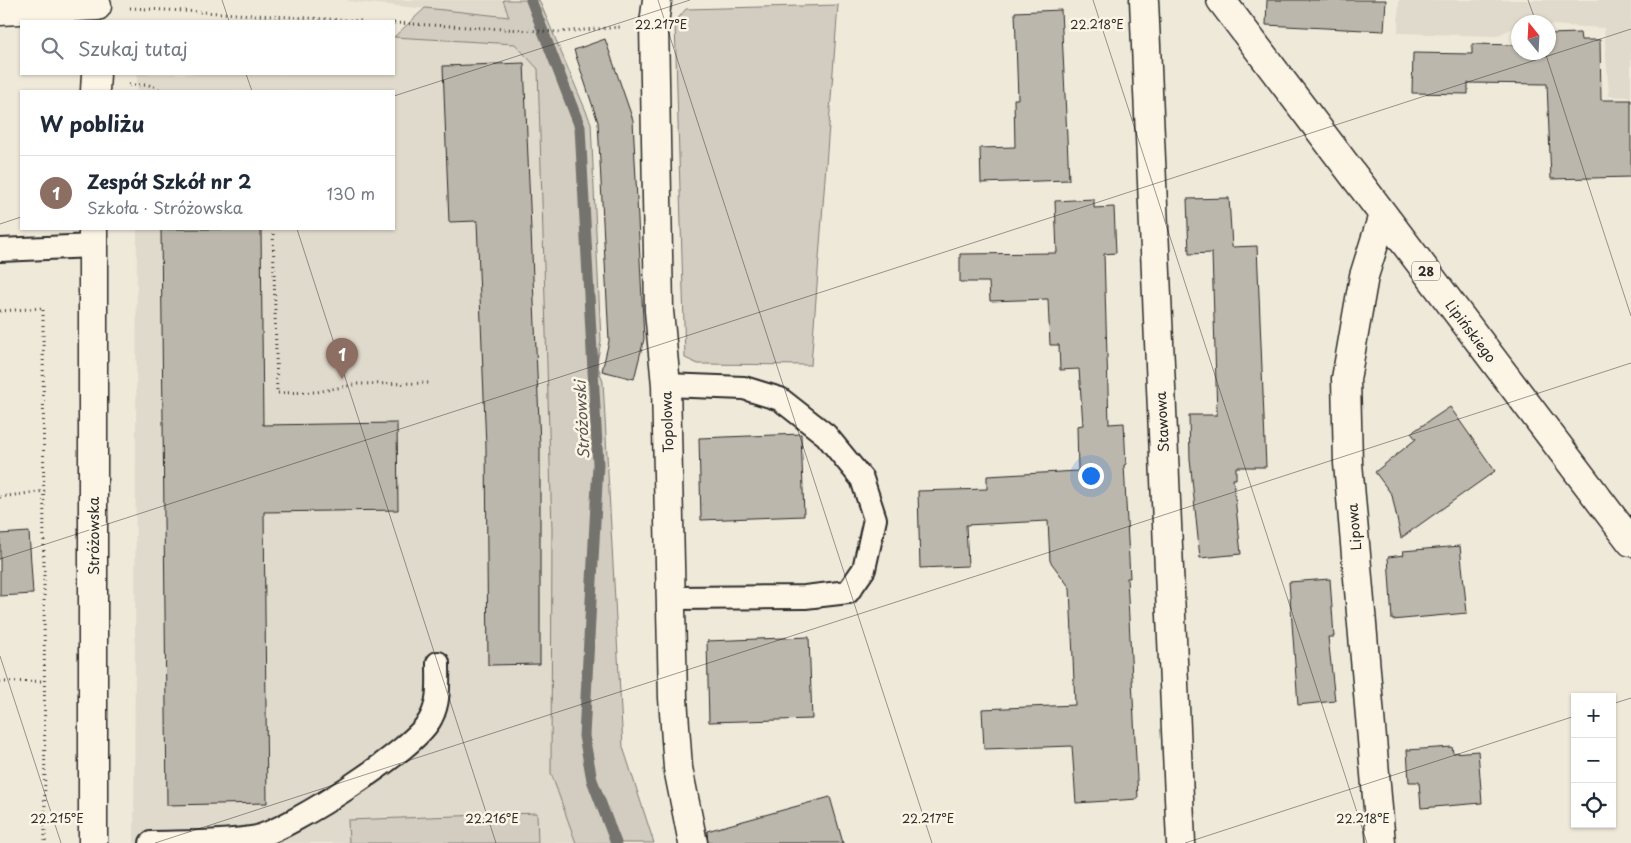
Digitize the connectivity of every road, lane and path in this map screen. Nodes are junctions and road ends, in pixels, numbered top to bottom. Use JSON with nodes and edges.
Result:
{"nodes":[{"id":1,"x":1144,"y":0,"type":"edge"},
{"id":2,"x":1221,"y":0,"type":"edge"},
{"id":3,"x":97,"y":9,"type":"edge"},
{"id":4,"x":0,"y":11,"type":"edge"},
{"id":5,"x":656,"y":12,"type":"edge"},
{"id":6,"x":340,"y":20,"type":"edge"},
{"id":7,"x":395,"y":23,"type":"edge"},
{"id":8,"x":96,"y":75,"type":"edge"},
{"id":9,"x":123,"y":86,"type":"dead end"},
{"id":10,"x":95,"y":90,"type":"edge"},
{"id":11,"x":161,"y":90,"type":"edge"},
{"id":12,"x":1383,"y":214,"type":"junction"},
{"id":13,"x":273,"y":230,"type":"edge"},
{"id":14,"x":93,"y":237,"type":"edge"},
{"id":15,"x":0,"y":250,"type":"edge"},
{"id":16,"x":0,"y":310,"type":"edge"},
{"id":17,"x":431,"y":382,"type":"dead end"},
{"id":18,"x":666,"y":385,"type":"junction"},
{"id":19,"x":45,"y":491,"type":"junction"},
{"id":20,"x":0,"y":497,"type":"edge"},
{"id":21,"x":1631,"y":542,"type":"edge"},
{"id":22,"x":672,"y":598,"type":"junction"},
{"id":23,"x":438,"y":663,"type":"dead end"},
{"id":24,"x":44,"y":681,"type":"junction"},
{"id":25,"x":0,"y":682,"type":"edge"},
{"id":26,"x":45,"y":843,"type":"edge"},
{"id":27,"x":93,"y":843,"type":"edge"},
{"id":28,"x":151,"y":843,"type":"edge"},
{"id":29,"x":693,"y":843,"type":"edge"},
{"id":30,"x":1181,"y":843,"type":"edge"},
{"id":31,"x":1381,"y":843,"type":"edge"}],
"edges":[{"from":1,"to":30,"type":"street","name":"Stawowa"},
{"from":2,"to":12,"type":"street","name":"Lipińskiego","number":"28"},
{"from":3,"to":4,"type":"street"},
{"from":3,"to":6,"type":"path"},
{"from":5,"to":7,"type":"path"},
{"from":5,"to":18,"type":"street","name":"Topolowa"},
{"from":8,"to":10,"type":"street"},
{"from":9,"to":11,"type":"path"},
{"from":12,"to":21,"type":"street","name":"Lipińskiego","number":"28"},
{"from":12,"to":31,"type":"street","name":"Lipowa"},
{"from":13,"to":17,"type":"path"},
{"from":14,"to":15,"type":"lane"},
{"from":14,"to":27,"type":"street","name":"Stróżowska"},
{"from":16,"to":19,"type":"path"},
{"from":18,"to":22,"type":"street","name":"Topolowa"},
{"from":18,"to":22,"type":"lane"},
{"from":19,"to":20,"type":"path"},
{"from":19,"to":24,"type":"path"},
{"from":22,"to":29,"type":"street","name":"Topolowa"},
{"from":23,"to":28,"type":"lane"},
{"from":24,"to":25,"type":"path"},
{"from":24,"to":26,"type":"path"}]}
